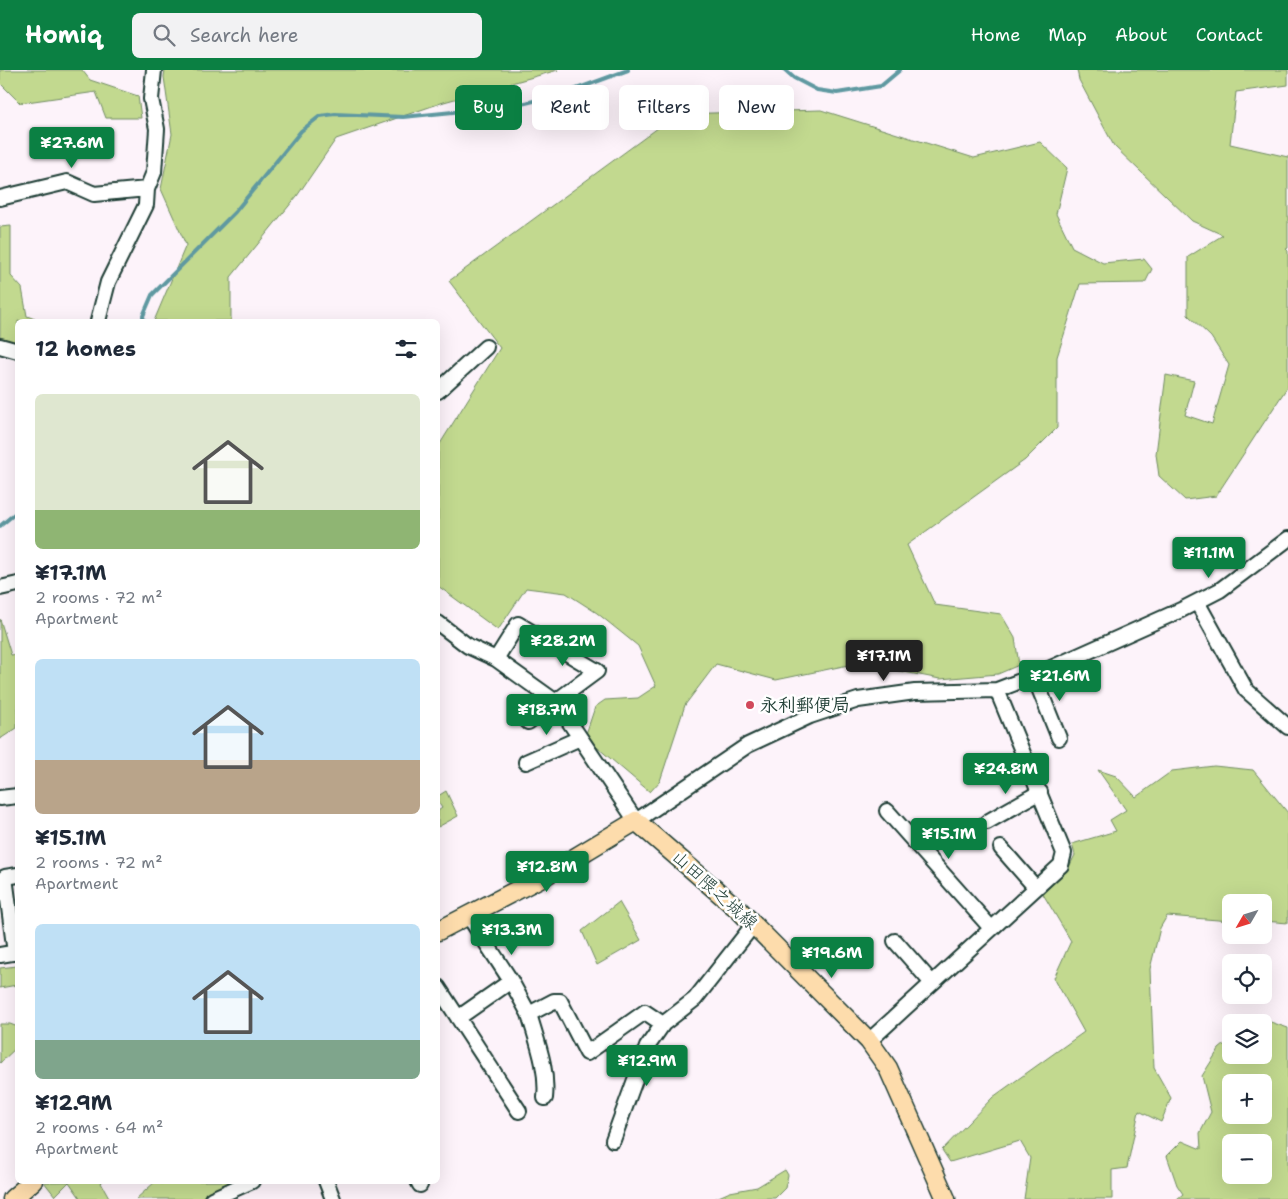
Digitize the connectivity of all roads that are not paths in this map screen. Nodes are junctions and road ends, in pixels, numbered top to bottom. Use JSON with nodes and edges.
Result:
{"nodes":[{"id":1,"x":154,"y":70,"type":"edge"},
{"id":2,"x":147,"y":189,"type":"junction"},
{"id":3,"x":0,"y":198,"type":"edge"},
{"id":4,"x":99,"y":319,"type":"edge"},
{"id":5,"x":0,"y":346,"type":"edge"},
{"id":6,"x":486,"y":347,"type":"dead end"},
{"id":7,"x":15,"y":350,"type":"edge"},
{"id":8,"x":440,"y":389,"type":"edge"},
{"id":9,"x":1288,"y":539,"type":"edge"},
{"id":10,"x":15,"y":585,"type":"edge"},
{"id":11,"x":0,"y":588,"type":"edge"},
{"id":12,"x":1197,"y":602,"type":"junction"},
{"id":13,"x":440,"y":625,"type":"edge"},
{"id":14,"x":496,"y":659,"type":"junction"},
{"id":15,"x":1034,"y":676,"type":"junction"},
{"id":16,"x":997,"y":690,"type":"junction"},
{"id":17,"x":556,"y":702,"type":"junction"},
{"id":18,"x":528,"y":722,"type":"dead end"},
{"id":19,"x":1288,"y":727,"type":"edge"},
{"id":20,"x":580,"y":738,"type":"junction"},
{"id":21,"x":1059,"y":738,"type":"dead end"},
{"id":22,"x":526,"y":762,"type":"dead end"},
{"id":23,"x":1040,"y":792,"type":"junction"},
{"id":24,"x":15,"y":796,"type":"edge"},
{"id":25,"x":0,"y":798,"type":"edge"},
{"id":26,"x":886,"y":811,"type":"dead end"},
{"id":27,"x":636,"y":821,"type":"junction"},
{"id":28,"x":987,"y":822,"type":"dead end"},
{"id":29,"x":1001,"y":848,"type":"dead end"},
{"id":30,"x":15,"y":875,"type":"edge"},
{"id":31,"x":1036,"y":888,"type":"junction"},
{"id":32,"x":468,"y":914,"type":"junction"},
{"id":33,"x":754,"y":924,"type":"junction"},
{"id":34,"x":991,"y":928,"type":"junction"},
{"id":35,"x":440,"y":930,"type":"edge"},
{"id":36,"x":895,"y":942,"type":"dead end"},
{"id":37,"x":15,"y":946,"type":"edge"},
{"id":38,"x":15,"y":953,"type":"edge"},
{"id":39,"x":0,"y":955,"type":"edge"},
{"id":40,"x":511,"y":981,"type":"junction"},
{"id":41,"x":932,"y":983,"type":"junction"},
{"id":42,"x":440,"y":990,"type":"edge"},
{"id":43,"x":529,"y":1014,"type":"junction"},
{"id":44,"x":458,"y":1018,"type":"junction"},
{"id":45,"x":663,"y":1024,"type":"junction"},
{"id":46,"x":870,"y":1041,"type":"junction"},
{"id":47,"x":545,"y":1098,"type":"dead end"},
{"id":48,"x":519,"y":1111,"type":"dead end"},
{"id":49,"x":613,"y":1140,"type":"dead end"},
{"id":50,"x":30,"y":1184,"type":"edge"},
{"id":51,"x":245,"y":1184,"type":"edge"},
{"id":52,"x":327,"y":1184,"type":"edge"},
{"id":53,"x":12,"y":1199,"type":"edge"},
{"id":54,"x":212,"y":1199,"type":"edge"},
{"id":55,"x":333,"y":1199,"type":"edge"},
{"id":56,"x":946,"y":1199,"type":"edge"}],
"edges":[{"from":1,"to":2,"type":"street"},
{"from":2,"to":3,"type":"street"},
{"from":2,"to":4,"type":"street"},
{"from":5,"to":7,"type":"street"},
{"from":6,"to":8,"type":"street"},
{"from":9,"to":12,"type":"street"},
{"from":10,"to":11,"type":"street"},
{"from":12,"to":15,"type":"street"},
{"from":12,"to":19,"type":"street"},
{"from":13,"to":14,"type":"street"},
{"from":14,"to":17,"type":"street"},
{"from":14,"to":17,"type":"street"},
{"from":15,"to":16,"type":"street"},
{"from":15,"to":21,"type":"street"},
{"from":16,"to":23,"type":"street"},
{"from":16,"to":27,"type":"street"},
{"from":17,"to":18,"type":"street"},
{"from":17,"to":20,"type":"street"},
{"from":20,"to":22,"type":"street"},
{"from":20,"to":27,"type":"street"},
{"from":23,"to":28,"type":"street"},
{"from":23,"to":31,"type":"street"},
{"from":24,"to":25,"type":"street"},
{"from":26,"to":34,"type":"street"},
{"from":27,"to":32,"type":"main road"},
{"from":27,"to":33,"type":"main road","name":"山田隈之城線"},
{"from":29,"to":31,"type":"street"},
{"from":30,"to":37,"type":"street"},
{"from":31,"to":34,"type":"street"},
{"from":32,"to":35,"type":"main road"},
{"from":32,"to":40,"type":"street"},
{"from":33,"to":45,"type":"street"},
{"from":33,"to":46,"type":"main road","name":"山田隈之城線"},
{"from":34,"to":41,"type":"street"},
{"from":36,"to":41,"type":"street"},
{"from":38,"to":39,"type":"street"},
{"from":40,"to":43,"type":"street"},
{"from":40,"to":44,"type":"street"},
{"from":41,"to":46,"type":"street"},
{"from":42,"to":44,"type":"street"},
{"from":43,"to":45,"type":"street"},
{"from":43,"to":47,"type":"street"},
{"from":44,"to":48,"type":"street"},
{"from":45,"to":49,"type":"street"},
{"from":46,"to":56,"type":"main road","name":"山田隈之城線"},
{"from":50,"to":53,"type":"main road"},
{"from":51,"to":54,"type":"street"},
{"from":52,"to":55,"type":"street"}]}
